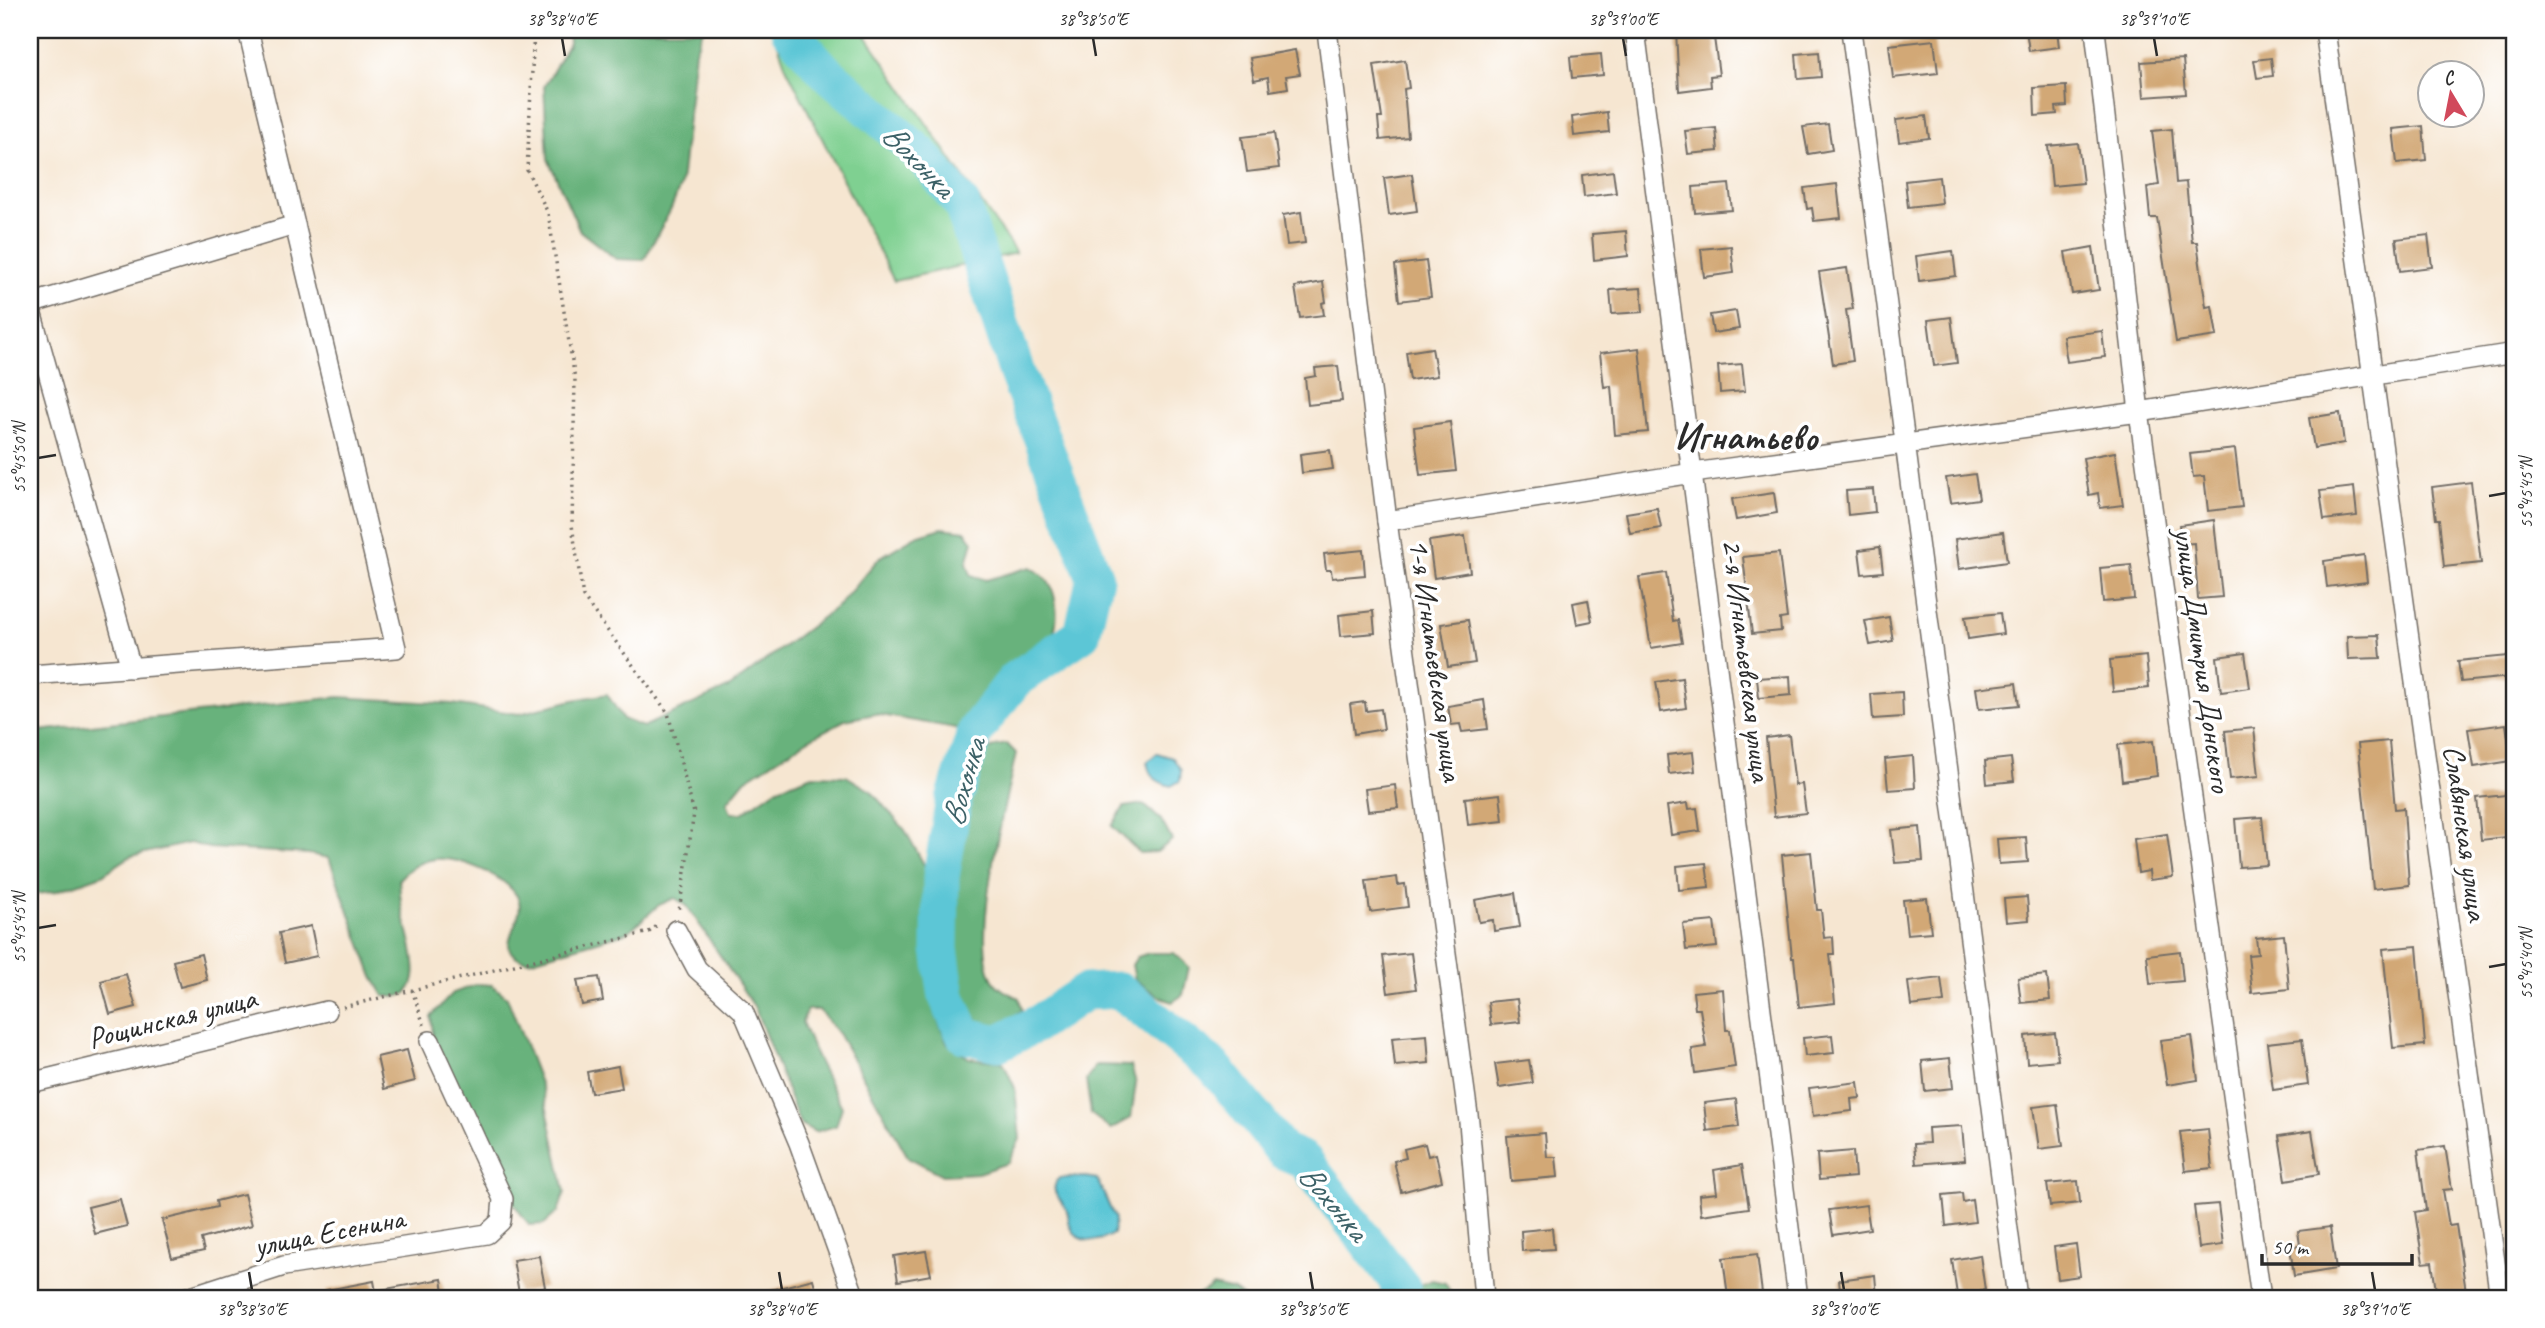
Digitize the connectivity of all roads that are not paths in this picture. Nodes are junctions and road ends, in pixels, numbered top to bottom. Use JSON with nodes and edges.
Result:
{"nodes":[{"id":1,"x":248,"y":30,"type":"edge"},
{"id":2,"x":1328,"y":30,"type":"edge"},
{"id":3,"x":1635,"y":30,"type":"edge"},
{"id":4,"x":1851,"y":30,"type":"edge"},
{"id":5,"x":2095,"y":30,"type":"edge"},
{"id":6,"x":2325,"y":30,"type":"edge"},
{"id":7,"x":295,"y":225,"type":"junction"},
{"id":8,"x":30,"y":306,"type":"edge"},
{"id":9,"x":2515,"y":353,"type":"edge"},
{"id":10,"x":2372,"y":377,"type":"junction"},
{"id":11,"x":2139,"y":412,"type":"junction"},
{"id":12,"x":1906,"y":444,"type":"junction"},
{"id":13,"x":1693,"y":473,"type":"junction"},
{"id":14,"x":1387,"y":521,"type":"junction"},
{"id":15,"x":131,"y":668,"type":"junction"},
{"id":16,"x":30,"y":675,"type":"edge"},
{"id":17,"x":671,"y":921,"type":"road end"},
{"id":18,"x":327,"y":1011,"type":"road end"},
{"id":19,"x":430,"y":1041,"type":"road end"},
{"id":20,"x":30,"y":1083,"type":"edge"},
{"id":21,"x":185,"y":1298,"type":"edge"},
{"id":22,"x":855,"y":1298,"type":"edge"},
{"id":23,"x":1484,"y":1298,"type":"edge"},
{"id":24,"x":1798,"y":1298,"type":"edge"},
{"id":25,"x":2017,"y":1298,"type":"edge"},
{"id":26,"x":2261,"y":1298,"type":"edge"},
{"id":27,"x":2500,"y":1298,"type":"edge"}],
"edges":[{"from":1,"to":7,"type":"street"},
{"from":2,"to":14,"type":"street","name":"1-я Игнатьевская улица"},
{"from":3,"to":13,"type":"street","name":"2-я Игнатьевская улица"},
{"from":4,"to":12,"type":"street"},
{"from":5,"to":11,"type":"street","name":"улица Дмитрия Донского"},
{"from":6,"to":10,"type":"street","name":"Славянская улица"},
{"from":7,"to":8,"type":"street"},
{"from":7,"to":15,"type":"street"},
{"from":8,"to":15,"type":"street"},
{"from":9,"to":10,"type":"street"},
{"from":10,"to":11,"type":"street"},
{"from":10,"to":27,"type":"street","name":"Славянская улица"},
{"from":11,"to":12,"type":"street"},
{"from":11,"to":26,"type":"street","name":"улица Дмитрия Донского"},
{"from":12,"to":13,"type":"street"},
{"from":12,"to":25,"type":"street"},
{"from":13,"to":14,"type":"street"},
{"from":13,"to":24,"type":"street","name":"2-я Игнатьевская улица"},
{"from":14,"to":23,"type":"street","name":"1-я Игнатьевская улица"},
{"from":15,"to":16,"type":"street"},
{"from":17,"to":22,"type":"street"},
{"from":18,"to":20,"type":"street","name":"Рощинская улица"},
{"from":19,"to":21,"type":"street","name":"улица Есенина"}]}
